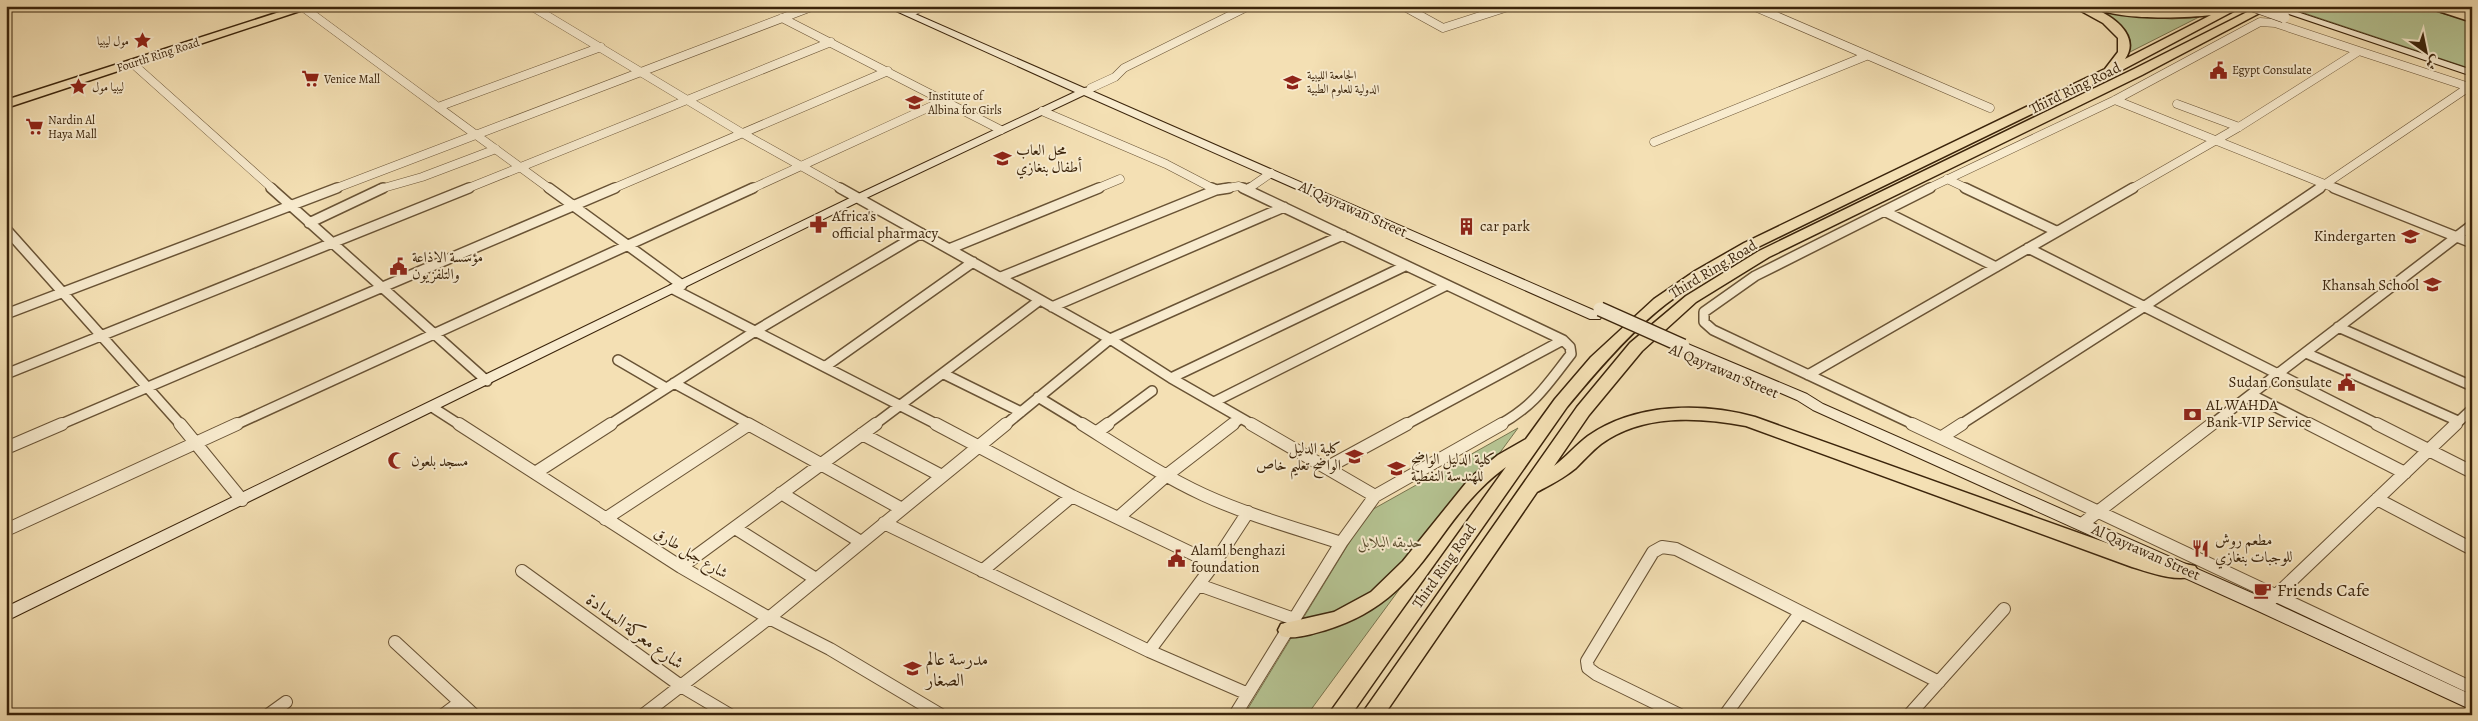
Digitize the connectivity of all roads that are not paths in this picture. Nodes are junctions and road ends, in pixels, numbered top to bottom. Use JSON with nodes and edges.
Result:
{"nodes":[{"id":1,"x":290,"y":6,"type":"edge"},
{"id":2,"x":531,"y":6,"type":"edge"},
{"id":3,"x":814,"y":6,"type":"edge"},
{"id":4,"x":889,"y":6,"type":"edge"},
{"id":5,"x":903,"y":6,"type":"edge"},
{"id":6,"x":925,"y":6,"type":"edge"},
{"id":7,"x":1249,"y":6,"type":"edge"},
{"id":8,"x":1402,"y":6,"type":"edge"},
{"id":9,"x":1511,"y":6,"type":"edge"},
{"id":10,"x":1753,"y":6,"type":"edge"},
{"id":11,"x":2077,"y":6,"type":"edge"},
{"id":12,"x":2099,"y":6,"type":"edge"},
{"id":13,"x":2252,"y":6,"type":"edge"},
{"id":14,"x":2268,"y":6,"type":"edge"},
{"id":15,"x":2428,"y":6,"type":"edge"},
{"id":16,"x":2445,"y":6,"type":"edge"},
{"id":17,"x":2456,"y":6,"type":"edge"},
{"id":18,"x":307,"y":7,"type":"edge"},
{"id":19,"x":2234,"y":8,"type":"edge"},
{"id":20,"x":913,"y":11,"type":"junction"},
{"id":21,"x":2472,"y":13,"type":"edge"},
{"id":22,"x":2286,"y":15,"type":"junction"},
{"id":23,"x":782,"y":18,"type":"junction"},
{"id":24,"x":2472,"y":19,"type":"edge"},
{"id":25,"x":831,"y":42,"type":"junction"},
{"id":26,"x":601,"y":47,"type":"junction"},
{"id":27,"x":2359,"y":51,"type":"junction"},
{"id":28,"x":1866,"y":56,"type":"junction"},
{"id":29,"x":132,"y":63,"type":"junction"},
{"id":30,"x":888,"y":71,"type":"junction"},
{"id":31,"x":642,"y":72,"type":"junction"},
{"id":32,"x":2107,"y":72,"type":"junction"},
{"id":33,"x":2472,"y":73,"type":"edge"},
{"id":34,"x":2471,"y":85,"type":"edge"},
{"id":35,"x":1087,"y":89,"type":"junction"},
{"id":36,"x":6,"y":97,"type":"edge"},
{"id":37,"x":689,"y":100,"type":"junction"},
{"id":38,"x":944,"y":100,"type":"junction"},
{"id":39,"x":2115,"y":100,"type":"junction"},
{"id":40,"x":6,"y":104,"type":"edge"},
{"id":41,"x":2177,"y":104,"type":"dead end"},
{"id":42,"x":438,"y":107,"type":"junction"},
{"id":43,"x":1990,"y":108,"type":"dead end"},
{"id":44,"x":1042,"y":111,"type":"junction"},
{"id":45,"x":2239,"y":127,"type":"junction"},
{"id":46,"x":1001,"y":130,"type":"junction"},
{"id":47,"x":742,"y":133,"type":"junction"},
{"id":48,"x":476,"y":134,"type":"junction"},
{"id":49,"x":2216,"y":141,"type":"junction"},
{"id":50,"x":1654,"y":142,"type":"dead end"},
{"id":51,"x":496,"y":149,"type":"junction"},
{"id":52,"x":800,"y":166,"type":"junction"},
{"id":53,"x":521,"y":167,"type":"junction"},
{"id":54,"x":1271,"y":173,"type":"junction"},
{"id":55,"x":1120,"y":179,"type":"dead end"},
{"id":56,"x":1947,"y":179,"type":"junction"},
{"id":57,"x":2325,"y":185,"type":"junction"},
{"id":58,"x":1248,"y":189,"type":"junction"},
{"id":59,"x":1216,"y":190,"type":"junction"},
{"id":60,"x":858,"y":198,"type":"junction"},
{"id":61,"x":290,"y":205,"type":"junction"},
{"id":62,"x":572,"y":205,"type":"junction"},
{"id":63,"x":1284,"y":207,"type":"junction"},
{"id":64,"x":1884,"y":210,"type":"junction"},
{"id":65,"x":310,"y":223,"type":"junction"},
{"id":66,"x":2472,"y":226,"type":"edge"},
{"id":67,"x":6,"y":230,"type":"edge"},
{"id":68,"x":2056,"y":231,"type":"junction"},
{"id":69,"x":921,"y":233,"type":"junction"},
{"id":70,"x":1343,"y":235,"type":"junction"},
{"id":71,"x":2457,"y":237,"type":"junction"},
{"id":72,"x":332,"y":243,"type":"junction"},
{"id":73,"x":2472,"y":243,"type":"edge"},
{"id":74,"x":626,"y":246,"type":"junction"},
{"id":75,"x":2028,"y":248,"type":"junction"},
{"id":76,"x":949,"y":249,"type":"junction"},
{"id":77,"x":973,"y":262,"type":"junction"},
{"id":78,"x":1405,"y":266,"type":"junction"},
{"id":79,"x":1996,"y":267,"type":"junction"},
{"id":80,"x":1001,"y":277,"type":"junction"},
{"id":81,"x":1447,"y":286,"type":"junction"},
{"id":82,"x":381,"y":287,"type":"junction"},
{"id":83,"x":677,"y":287,"type":"junction"},
{"id":84,"x":61,"y":293,"type":"junction"},
{"id":85,"x":1040,"y":300,"type":"junction"},
{"id":86,"x":2145,"y":306,"type":"junction"},
{"id":87,"x":1052,"y":307,"type":"junction"},
{"id":88,"x":1598,"y":312,"type":"junction"},
{"id":89,"x":6,"y":314,"type":"edge"},
{"id":90,"x":2338,"y":327,"type":"junction"},
{"id":91,"x":757,"y":330,"type":"junction"},
{"id":92,"x":433,"y":333,"type":"junction"},
{"id":93,"x":101,"y":336,"type":"junction"},
{"id":94,"x":1110,"y":339,"type":"junction"},
{"id":95,"x":1563,"y":340,"type":"junction"},
{"id":96,"x":2306,"y":353,"type":"junction"},
{"id":97,"x":618,"y":360,"type":"dead end"},
{"id":98,"x":826,"y":366,"type":"junction"},
{"id":99,"x":6,"y":374,"type":"edge"},
{"id":100,"x":944,"y":374,"type":"junction"},
{"id":101,"x":2279,"y":374,"type":"junction"},
{"id":102,"x":1808,"y":375,"type":"junction"},
{"id":103,"x":1171,"y":378,"type":"junction"},
{"id":104,"x":487,"y":381,"type":"junction"},
{"id":105,"x":670,"y":386,"type":"junction"},
{"id":106,"x":2472,"y":386,"type":"edge"},
{"id":107,"x":147,"y":388,"type":"junction"},
{"id":108,"x":1152,"y":391,"type":"dead end"},
{"id":109,"x":2252,"y":395,"type":"junction"},
{"id":110,"x":1038,"y":397,"type":"junction"},
{"id":111,"x":1214,"y":402,"type":"junction"},
{"id":112,"x":900,"y":404,"type":"junction"},
{"id":113,"x":432,"y":407,"type":"junction"},
{"id":114,"x":2472,"y":409,"type":"edge"},
{"id":115,"x":1021,"y":412,"type":"junction"},
{"id":116,"x":1241,"y":418,"type":"junction"},
{"id":117,"x":2458,"y":421,"type":"junction"},
{"id":118,"x":748,"y":425,"type":"junction"},
{"id":119,"x":1097,"y":432,"type":"junction"},
{"id":120,"x":862,"y":434,"type":"junction"},
{"id":121,"x":1942,"y":437,"type":"junction"},
{"id":122,"x":1533,"y":442,"type":"junction"},
{"id":123,"x":197,"y":443,"type":"junction"},
{"id":124,"x":980,"y":446,"type":"junction"},
{"id":125,"x":6,"y":448,"type":"edge"},
{"id":126,"x":2429,"y":451,"type":"junction"},
{"id":127,"x":822,"y":464,"type":"junction"},
{"id":128,"x":1328,"y":467,"type":"junction"},
{"id":129,"x":2472,"y":472,"type":"edge"},
{"id":130,"x":534,"y":473,"type":"junction"},
{"id":131,"x":2405,"y":473,"type":"junction"},
{"id":132,"x":1167,"y":475,"type":"junction"},
{"id":133,"x":942,"y":476,"type":"junction"},
{"id":134,"x":1529,"y":488,"type":"junction"},
{"id":135,"x":781,"y":493,"type":"junction"},
{"id":136,"x":1072,"y":496,"type":"junction"},
{"id":137,"x":1375,"y":496,"type":"junction"},
{"id":138,"x":2377,"y":499,"type":"junction"},
{"id":139,"x":242,"y":500,"type":"junction"},
{"id":140,"x":902,"y":509,"type":"junction"},
{"id":141,"x":2097,"y":511,"type":"junction"},
{"id":142,"x":1248,"y":512,"type":"junction"},
{"id":143,"x":1118,"y":517,"type":"junction"},
{"id":144,"x":605,"y":519,"type":"junction"},
{"id":145,"x":884,"y":523,"type":"junction"},
{"id":146,"x":2082,"y":524,"type":"junction"},
{"id":147,"x":735,"y":528,"type":"junction"},
{"id":148,"x":6,"y":530,"type":"edge"},
{"id":149,"x":861,"y":542,"type":"junction"},
{"id":150,"x":1341,"y":543,"type":"junction"},
{"id":151,"x":2472,"y":550,"type":"edge"},
{"id":152,"x":1214,"y":564,"type":"junction"},
{"id":153,"x":680,"y":567,"type":"junction"},
{"id":154,"x":982,"y":570,"type":"junction"},
{"id":155,"x":522,"y":571,"type":"dead end"},
{"id":156,"x":2188,"y":571,"type":"junction"},
{"id":157,"x":816,"y":579,"type":"junction"},
{"id":158,"x":1199,"y":585,"type":"junction"},
{"id":159,"x":2270,"y":601,"type":"junction"},
{"id":160,"x":2004,"y":609,"type":"dead end"},
{"id":161,"x":1800,"y":613,"type":"junction"},
{"id":162,"x":6,"y":615,"type":"edge"},
{"id":163,"x":769,"y":618,"type":"junction"},
{"id":164,"x":1291,"y":624,"type":"junction"},
{"id":165,"x":395,"y":642,"type":"dead end"},
{"id":166,"x":1149,"y":651,"type":"junction"},
{"id":167,"x":1939,"y":682,"type":"junction"},
{"id":168,"x":681,"y":686,"type":"junction"},
{"id":169,"x":2471,"y":691,"type":"edge"},
{"id":170,"x":1248,"y":694,"type":"junction"},
{"id":171,"x":286,"y":702,"type":"dead end"},
{"id":172,"x":460,"y":703,"type":"junction"},
{"id":173,"x":268,"y":715,"type":"edge"},
{"id":174,"x":443,"y":715,"type":"edge"},
{"id":175,"x":474,"y":715,"type":"edge"},
{"id":176,"x":643,"y":715,"type":"edge"},
{"id":177,"x":730,"y":715,"type":"edge"},
{"id":178,"x":941,"y":715,"type":"edge"},
{"id":179,"x":1235,"y":715,"type":"edge"},
{"id":180,"x":1338,"y":715,"type":"edge"},
{"id":181,"x":1372,"y":715,"type":"edge"},
{"id":182,"x":1680,"y":715,"type":"edge"},
{"id":183,"x":1725,"y":715,"type":"edge"},
{"id":184,"x":1909,"y":715,"type":"edge"}],
"edges":[{"from":1,"to":36,"type":"main road","name":"Fourth Ring Road"},
{"from":2,"to":26,"type":"street"},
{"from":3,"to":23,"type":"street"},
{"from":4,"to":35,"type":"main road","name":"Al Qayrawan Street"},
{"from":5,"to":20,"type":"main road","name":"Al Qayrawan Street"},
{"from":6,"to":20,"type":"street"},
{"from":7,"to":35,"type":"street"},
{"from":8,"to":9,"type":"street"},
{"from":10,"to":28,"type":"street"},
{"from":11,"to":32,"type":"main road"},
{"from":12,"to":19,"type":"main road"},
{"from":13,"to":22,"type":"main road","bridge":true},
{"from":14,"to":22,"type":"main road"},
{"from":14,"to":134,"type":"main road","name":"Third Ring Road"},
{"from":15,"to":24,"type":"main road"},
{"from":16,"to":21,"type":"highway"},
{"from":17,"to":21,"type":"street"},
{"from":18,"to":29,"type":"main road","name":"Fourth Ring Road"},
{"from":18,"to":42,"type":"street"},
{"from":19,"to":32,"type":"main road","name":"Third Ring Road"},
{"from":20,"to":35,"type":"main road","name":"Al Qayrawan Street"},
{"from":22,"to":33,"type":"main road"},
{"from":22,"to":34,"type":"main road"},
{"from":23,"to":25,"type":"street"},
{"from":23,"to":31,"type":"street"},
{"from":25,"to":30,"type":"street"},
{"from":25,"to":37,"type":"street"},
{"from":26,"to":31,"type":"street"},
{"from":26,"to":42,"type":"street"},
{"from":27,"to":34,"type":"street"},
{"from":27,"to":39,"type":"street"},
{"from":27,"to":45,"type":"street"},
{"from":28,"to":43,"type":"street"},
{"from":28,"to":50,"type":"street"},
{"from":29,"to":40,"type":"main road","name":"Fourth Ring Road"},
{"from":29,"to":61,"type":"street"},
{"from":30,"to":38,"type":"street"},
{"from":30,"to":47,"type":"street"},
{"from":31,"to":37,"type":"street"},
{"from":31,"to":48,"type":"street"},
{"from":32,"to":122,"type":"main road","name":"Third Ring Road"},
{"from":34,"to":57,"type":"street"},
{"from":35,"to":44,"type":"main road"},
{"from":35,"to":54,"type":"main road","name":"Al Qayrawan Street"},
{"from":35,"to":88,"type":"main road","name":"Al Qayrawan Street"},
{"from":37,"to":47,"type":"street"},
{"from":37,"to":53,"type":"street"},
{"from":38,"to":46,"type":"street"},
{"from":38,"to":52,"type":"street"},
{"from":39,"to":49,"type":"street"},
{"from":39,"to":56,"type":"street"},
{"from":41,"to":45,"type":"street"},
{"from":42,"to":48,"type":"street"},
{"from":44,"to":46,"type":"main road"},
{"from":44,"to":59,"type":"street"},
{"from":45,"to":49,"type":"street"},
{"from":46,"to":60,"type":"main road"},
{"from":47,"to":52,"type":"street"},
{"from":47,"to":62,"type":"street"},
{"from":48,"to":51,"type":"street"},
{"from":48,"to":61,"type":"street"},
{"from":49,"to":57,"type":"street"},
{"from":49,"to":68,"type":"street"},
{"from":51,"to":53,"type":"street"},
{"from":51,"to":65,"type":"street"},
{"from":52,"to":60,"type":"street"},
{"from":52,"to":74,"type":"street"},
{"from":53,"to":62,"type":"street"},
{"from":53,"to":72,"type":"street"},
{"from":54,"to":58,"type":"street"},
{"from":54,"to":88,"type":"main road","name":"Al Qayrawan Street"},
{"from":55,"to":76,"type":"street"},
{"from":56,"to":64,"type":"street"},
{"from":56,"to":68,"type":"street"},
{"from":57,"to":71,"type":"street"},
{"from":57,"to":86,"type":"street"},
{"from":58,"to":59,"type":"street"},
{"from":58,"to":63,"type":"street"},
{"from":59,"to":80,"type":"street"},
{"from":60,"to":69,"type":"street"},
{"from":60,"to":83,"type":"main road"},
{"from":61,"to":65,"type":"street"},
{"from":61,"to":84,"type":"street"},
{"from":62,"to":74,"type":"street"},
{"from":62,"to":82,"type":"street"},
{"from":63,"to":70,"type":"street"},
{"from":63,"to":87,"type":"street"},
{"from":64,"to":79,"type":"street"},
{"from":64,"to":102,"type":"street"},
{"from":65,"to":72,"type":"street"},
{"from":66,"to":71,"type":"street"},
{"from":67,"to":84,"type":"street"},
{"from":68,"to":75,"type":"street"},
{"from":69,"to":76,"type":"street"},
{"from":69,"to":91,"type":"street"},
{"from":70,"to":78,"type":"street"},
{"from":70,"to":94,"type":"street"},
{"from":71,"to":73,"type":"street"},
{"from":71,"to":90,"type":"street"},
{"from":72,"to":82,"type":"street"},
{"from":72,"to":93,"type":"street"},
{"from":74,"to":83,"type":"street"},
{"from":74,"to":92,"type":"street"},
{"from":75,"to":79,"type":"street"},
{"from":75,"to":86,"type":"street"},
{"from":76,"to":77,"type":"street"},
{"from":77,"to":80,"type":"street"},
{"from":77,"to":98,"type":"street"},
{"from":78,"to":81,"type":"street"},
{"from":78,"to":103,"type":"street"},
{"from":79,"to":102,"type":"street"},
{"from":80,"to":85,"type":"street"},
{"from":81,"to":95,"type":"street"},
{"from":81,"to":111,"type":"street"},
{"from":82,"to":92,"type":"street"},
{"from":82,"to":107,"type":"street"},
{"from":83,"to":91,"type":"street"},
{"from":83,"to":104,"type":"main road"},
{"from":84,"to":89,"type":"street"},
{"from":84,"to":93,"type":"street"},
{"from":85,"to":87,"type":"street"},
{"from":85,"to":100,"type":"street"},
{"from":86,"to":101,"type":"street"},
{"from":86,"to":121,"type":"street"},
{"from":87,"to":94,"type":"street"},
{"from":88,"to":146,"type":"main road","name":"Al Qayrawan Street"},
{"from":90,"to":96,"type":"street"},
{"from":90,"to":106,"type":"street"},
{"from":91,"to":98,"type":"street"},
{"from":91,"to":105,"type":"street"},
{"from":92,"to":104,"type":"street"},
{"from":92,"to":123,"type":"street"},
{"from":93,"to":99,"type":"street"},
{"from":93,"to":107,"type":"street"},
{"from":94,"to":103,"type":"street"},
{"from":94,"to":110,"type":"street"},
{"from":95,"to":128,"type":"street"},
{"from":95,"to":137,"type":"street"},
{"from":96,"to":101,"type":"street"},
{"from":96,"to":117,"type":"street"},
{"from":97,"to":105,"type":"street"},
{"from":98,"to":112,"type":"street"},
{"from":100,"to":112,"type":"street"},
{"from":100,"to":115,"type":"street"},
{"from":101,"to":109,"type":"street"},
{"from":101,"to":126,"type":"street"},
{"from":102,"to":121,"type":"street"},
{"from":103,"to":111,"type":"street"},
{"from":104,"to":113,"type":"main road"},
{"from":105,"to":118,"type":"street"},
{"from":105,"to":130,"type":"street"},
{"from":107,"to":123,"type":"street"},
{"from":107,"to":125,"type":"street"},
{"from":108,"to":119,"type":"street"},
{"from":109,"to":131,"type":"street"},
{"from":109,"to":141,"type":"street"},
{"from":110,"to":115,"type":"street"},
{"from":110,"to":119,"type":"street"},
{"from":111,"to":116,"type":"street"},
{"from":112,"to":120,"type":"street"},
{"from":112,"to":124,"type":"street"},
{"from":113,"to":130,"type":"street","name":"شارع جبل طارق"},
{"from":113,"to":139,"type":"main road"},
{"from":114,"to":117,"type":"street"},
{"from":115,"to":124,"type":"street"},
{"from":116,"to":128,"type":"street"},
{"from":116,"to":132,"type":"street"},
{"from":117,"to":126,"type":"street"},
{"from":118,"to":127,"type":"street"},
{"from":118,"to":144,"type":"street"},
{"from":119,"to":132,"type":"street"},
{"from":120,"to":127,"type":"street"},
{"from":120,"to":133,"type":"street"},
{"from":121,"to":141,"type":"street"},
{"from":122,"to":164,"type":"main road"},
{"from":122,"to":180,"type":"main road","name":"Third Ring Road"},
{"from":123,"to":139,"type":"street"},
{"from":123,"to":148,"type":"street"},
{"from":124,"to":133,"type":"street"},
{"from":124,"to":136,"type":"street"},
{"from":126,"to":129,"type":"street"},
{"from":126,"to":131,"type":"street"},
{"from":127,"to":135,"type":"street"},
{"from":127,"to":140,"type":"street"},
{"from":128,"to":137,"type":"street"},
{"from":130,"to":144,"type":"street","name":"شارع جبل طارق"},
{"from":131,"to":138,"type":"street"},
{"from":132,"to":142,"type":"street"},
{"from":132,"to":143,"type":"street"},
{"from":133,"to":140,"type":"street"},
{"from":134,"to":156,"type":"main road"},
{"from":134,"to":181,"type":"main road","name":"Third Ring Road"},
{"from":135,"to":147,"type":"street"},
{"from":135,"to":149,"type":"street"},
{"from":136,"to":143,"type":"street"},
{"from":136,"to":154,"type":"street"},
{"from":137,"to":150,"type":"street"},
{"from":138,"to":151,"type":"street"},
{"from":138,"to":159,"type":"street"},
{"from":139,"to":162,"type":"main road"},
{"from":140,"to":145,"type":"street"},
{"from":141,"to":146,"type":"street"},
{"from":141,"to":159,"type":"street"},
{"from":142,"to":150,"type":"street"},
{"from":142,"to":152,"type":"street"},
{"from":143,"to":152,"type":"street"},
{"from":144,"to":153,"type":"street","name":"شارع جبل طارق"},
{"from":145,"to":149,"type":"street"},
{"from":145,"to":154,"type":"street"},
{"from":146,"to":156,"type":"main road","name":"Al Qayrawan Street"},
{"from":147,"to":153,"type":"street"},
{"from":147,"to":157,"type":"street"},
{"from":149,"to":157,"type":"street"},
{"from":150,"to":164,"type":"street"},
{"from":152,"to":158,"type":"street"},
{"from":153,"to":163,"type":"street","name":"شارع جبل طارق"},
{"from":154,"to":166,"type":"street"},
{"from":155,"to":168,"type":"street","name":"شارع معركة السدادة"},
{"from":156,"to":159,"type":"main road","name":"Al Qayrawan Street"},
{"from":157,"to":163,"type":"street"},
{"from":158,"to":164,"type":"street"},
{"from":158,"to":166,"type":"street"},
{"from":159,"to":169,"type":"main road","name":"Al Qayrawan Street"},
{"from":160,"to":167,"type":"street"},
{"from":161,"to":167,"type":"street"},
{"from":161,"to":182,"type":"street"},
{"from":161,"to":183,"type":"street"},
{"from":163,"to":168,"type":"street"},
{"from":163,"to":178,"type":"street","name":"شارع جبل طارق"},
{"from":164,"to":170,"type":"street"},
{"from":165,"to":172,"type":"street"},
{"from":166,"to":170,"type":"street"},
{"from":167,"to":184,"type":"street"},
{"from":168,"to":176,"type":"street"},
{"from":168,"to":177,"type":"street","name":"شارع معركة السدادة"},
{"from":170,"to":179,"type":"street"},
{"from":171,"to":173,"type":"street"},
{"from":172,"to":174,"type":"street"},
{"from":172,"to":175,"type":"street"}]}
